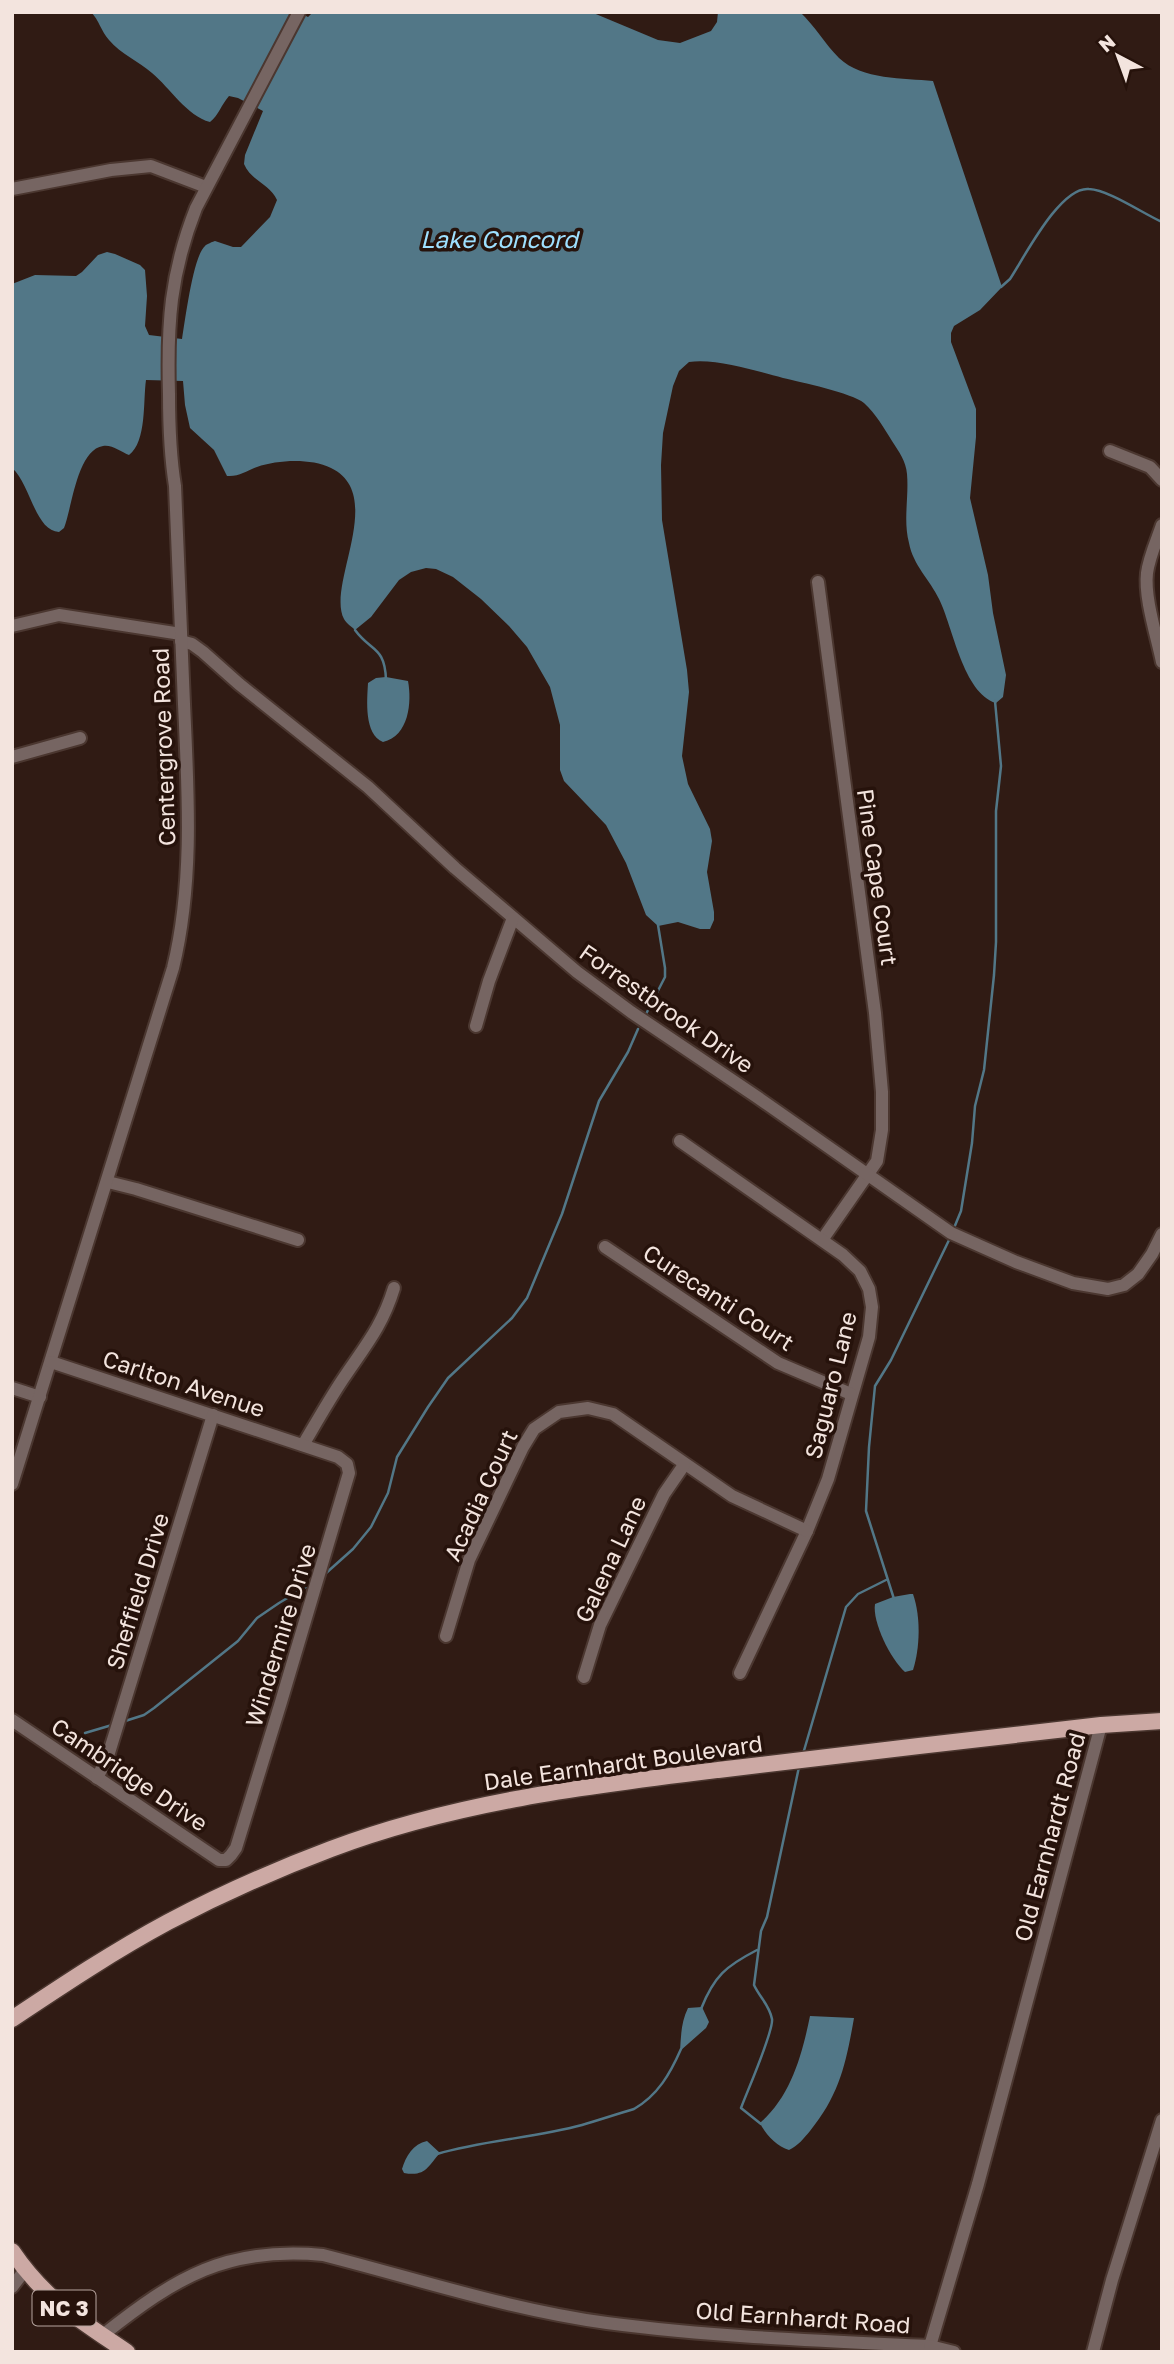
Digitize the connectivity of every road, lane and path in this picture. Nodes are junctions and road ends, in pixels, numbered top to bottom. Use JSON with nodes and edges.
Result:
{"nodes":[{"id":1,"x":299,"y":12,"type":"edge"},
{"id":2,"x":206,"y":187,"type":"junction"},
{"id":3,"x":12,"y":189,"type":"edge"},
{"id":4,"x":1110,"y":451,"type":"dead end"},
{"id":5,"x":1162,"y":480,"type":"edge"},
{"id":6,"x":1162,"y":525,"type":"edge"},
{"id":7,"x":818,"y":582,"type":"dead end"},
{"id":8,"x":12,"y":626,"type":"edge"},
{"id":9,"x":181,"y":638,"type":"junction"},
{"id":10,"x":1162,"y":662,"type":"edge"},
{"id":11,"x":80,"y":738,"type":"dead end"},
{"id":12,"x":12,"y":757,"type":"edge"},
{"id":13,"x":513,"y":918,"type":"junction"},
{"id":14,"x":476,"y":1026,"type":"dead end"},
{"id":15,"x":680,"y":1141,"type":"dead end"},
{"id":16,"x":868,"y":1177,"type":"junction"},
{"id":17,"x":108,"y":1182,"type":"junction"},
{"id":18,"x":1162,"y":1234,"type":"edge"},
{"id":19,"x":298,"y":1240,"type":"dead end"},
{"id":20,"x":822,"y":1240,"type":"junction"},
{"id":21,"x":605,"y":1247,"type":"dead end"},
{"id":22,"x":394,"y":1288,"type":"dead end"},
{"id":23,"x":51,"y":1362,"type":"junction"},
{"id":24,"x":12,"y":1388,"type":"edge"},
{"id":25,"x":851,"y":1394,"type":"junction"},
{"id":26,"x":40,"y":1397,"type":"junction"},
{"id":27,"x":213,"y":1415,"type":"junction"},
{"id":28,"x":303,"y":1445,"type":"junction"},
{"id":29,"x":684,"y":1465,"type":"junction"},
{"id":30,"x":12,"y":1484,"type":"edge"},
{"id":31,"x":807,"y":1531,"type":"junction"},
{"id":32,"x":446,"y":1636,"type":"dead end"},
{"id":33,"x":740,"y":1673,"type":"dead end"},
{"id":34,"x":584,"y":1676,"type":"dead end"},
{"id":35,"x":12,"y":1720,"type":"edge"},
{"id":36,"x":1162,"y":1721,"type":"edge"},
{"id":37,"x":1101,"y":1725,"type":"junction"},
{"id":38,"x":97,"y":1778,"type":"junction"},
{"id":39,"x":226,"y":1860,"type":"joint"},
{"id":40,"x":12,"y":2019,"type":"edge"},
{"id":41,"x":1162,"y":2120,"type":"edge"},
{"id":42,"x":12,"y":2251,"type":"edge"},
{"id":43,"x":25,"y":2270,"type":"junction"},
{"id":44,"x":12,"y":2287,"type":"edge"},
{"id":45,"x":103,"y":2335,"type":"junction"},
{"id":46,"x":930,"y":2346,"type":"junction"},
{"id":47,"x":127,"y":2352,"type":"edge"},
{"id":48,"x":954,"y":2352,"type":"edge"},
{"id":49,"x":1093,"y":2352,"type":"edge"}],
"edges":[{"from":1,"to":2,"type":"street","name":"Centergrove Road"},
{"from":2,"to":3,"type":"street"},
{"from":2,"to":9,"type":"street","name":"Centergrove Road"},
{"from":4,"to":5,"type":"street"},
{"from":6,"to":10,"type":"street"},
{"from":7,"to":16,"type":"street","name":"Pine Cape Court"},
{"from":8,"to":9,"type":"street"},
{"from":9,"to":13,"type":"street","name":"Forrestbrook Drive"},
{"from":9,"to":17,"type":"street","name":"Centergrove Road"},
{"from":11,"to":12,"type":"street"},
{"from":13,"to":14,"type":"street"},
{"from":13,"to":16,"type":"street","name":"Forrestbrook Drive"},
{"from":15,"to":20,"type":"street","name":"Saguaro Lane"},
{"from":16,"to":18,"type":"street","name":"Forrestbrook Drive"},
{"from":16,"to":20,"type":"street","name":"Pine Cape Court"},
{"from":17,"to":19,"type":"street"},
{"from":17,"to":23,"type":"street","name":"Centergrove Road"},
{"from":20,"to":25,"type":"street","name":"Saguaro Lane"},
{"from":21,"to":25,"type":"street","name":"Curecanti Court"},
{"from":22,"to":28,"type":"street"},
{"from":23,"to":26,"type":"street","name":"Centergrove Road"},
{"from":23,"to":27,"type":"street","name":"Carlton Avenue"},
{"from":24,"to":26,"type":"street"},
{"from":25,"to":31,"type":"street","name":"Saguaro Lane"},
{"from":26,"to":30,"type":"street","name":"Centergrove Road"},
{"from":27,"to":28,"type":"street","name":"Carlton Avenue"},
{"from":27,"to":38,"type":"street","name":"Sheffield Drive"},
{"from":28,"to":39,"type":"street","name":"Windermire Drive"},
{"from":29,"to":31,"type":"street","name":"Acadia Court"},
{"from":29,"to":32,"type":"street","name":"Acadia Court"},
{"from":29,"to":34,"type":"street","name":"Galena Lane"},
{"from":31,"to":33,"type":"street","name":"Saguaro Lane"},
{"from":35,"to":38,"type":"street","name":"Cambridge Drive"},
{"from":36,"to":37,"type":"main road","name":"Dale Earnhardt Boulevard"},
{"from":37,"to":40,"type":"main road","name":"Dale Earnhardt Boulevard"},
{"from":37,"to":46,"type":"street","name":"Old Earnhardt Road"},
{"from":38,"to":39,"type":"street","name":"Cambridge Drive"},
{"from":41,"to":49,"type":"street"},
{"from":42,"to":43,"type":"main road","number":"NC 3"},
{"from":43,"to":44,"type":"street"},
{"from":43,"to":45,"type":"main road","number":"NC 3"},
{"from":45,"to":46,"type":"street","name":"Old Earnhardt Road"},
{"from":45,"to":47,"type":"main road","number":"NC 3"},
{"from":46,"to":48,"type":"street"}]}
